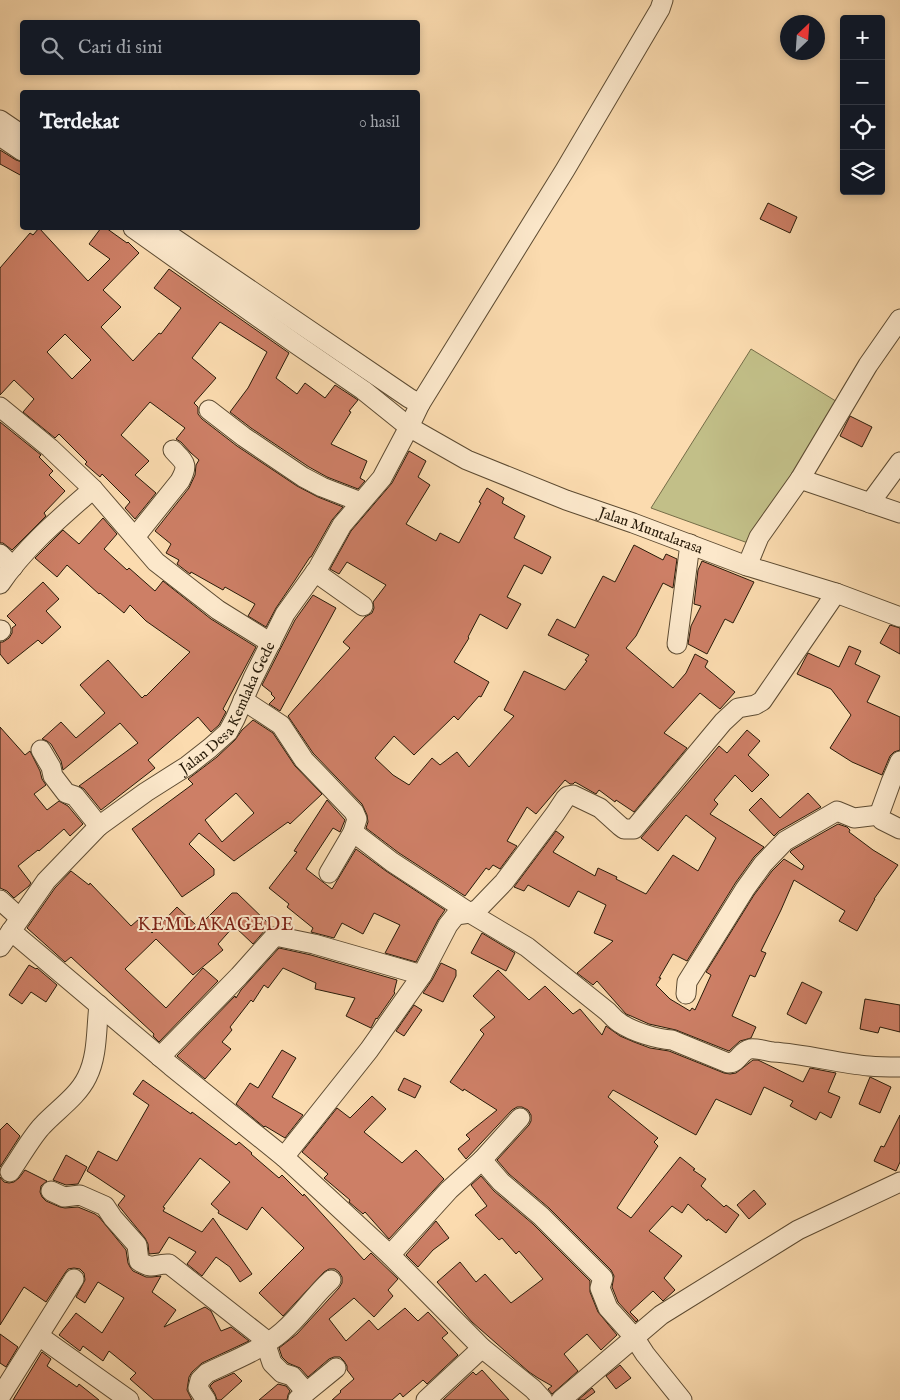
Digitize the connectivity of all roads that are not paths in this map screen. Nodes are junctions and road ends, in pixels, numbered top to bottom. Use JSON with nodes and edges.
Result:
{"nodes":[{"id":1,"x":664,"y":0,"type":"edge"},
{"id":2,"x":1,"y":127,"type":"edge"},
{"id":3,"x":20,"y":135,"type":"edge"},
{"id":4,"x":20,"y":149,"type":"edge"},
{"id":5,"x":137,"y":230,"type":"edge"},
{"id":6,"x":161,"y":230,"type":"edge"},
{"id":7,"x":177,"y":250,"type":"junction"},
{"id":8,"x":900,"y":319,"type":"edge"},
{"id":9,"x":0,"y":407,"type":"edge"},
{"id":10,"x":209,"y":410,"type":"dead end"},
{"id":11,"x":414,"y":416,"type":"junction"},
{"id":12,"x":173,"y":450,"type":"dead end"},
{"id":13,"x":900,"y":462,"type":"edge"},
{"id":14,"x":800,"y":479,"type":"junction"},
{"id":15,"x":93,"y":489,"type":"junction"},
{"id":16,"x":361,"y":502,"type":"junction"},
{"id":17,"x":870,"y":503,"type":"junction"},
{"id":18,"x":900,"y":513,"type":"edge"},
{"id":19,"x":135,"y":537,"type":"junction"},
{"id":20,"x":690,"y":544,"type":"junction"},
{"id":21,"x":750,"y":557,"type":"junction"},
{"id":22,"x":6,"y":560,"type":"edge"},
{"id":23,"x":315,"y":572,"type":"junction"},
{"id":24,"x":0,"y":584,"type":"edge"},
{"id":25,"x":836,"y":592,"type":"junction"},
{"id":26,"x":363,"y":606,"type":"dead end"},
{"id":27,"x":900,"y":616,"type":"edge"},
{"id":28,"x":271,"y":643,"type":"junction"},
{"id":29,"x":677,"y":644,"type":"dead end"},
{"id":30,"x":244,"y":700,"type":"junction"},
{"id":31,"x":41,"y":750,"type":"dead end"},
{"id":32,"x":900,"y":761,"type":"edge"},
{"id":33,"x":880,"y":818,"type":"junction"},
{"id":34,"x":99,"y":826,"type":"junction"},
{"id":35,"x":900,"y":829,"type":"edge"},
{"id":36,"x":353,"y":832,"type":"junction"},
{"id":37,"x":329,"y":873,"type":"dead end"},
{"id":38,"x":0,"y":900,"type":"edge"},
{"id":39,"x":470,"y":913,"type":"junction"},
{"id":40,"x":16,"y":925,"type":"junction"},
{"id":41,"x":0,"y":948,"type":"edge"},
{"id":42,"x":422,"y":975,"type":"junction"},
{"id":43,"x":686,"y":994,"type":"dead end"},
{"id":44,"x":99,"y":1005,"type":"junction"},
{"id":45,"x":160,"y":1057,"type":"junction"},
{"id":46,"x":900,"y":1067,"type":"edge"},
{"id":47,"x":520,"y":1118,"type":"dead end"},
{"id":48,"x":284,"y":1157,"type":"junction"},
{"id":49,"x":482,"y":1160,"type":"junction"},
{"id":50,"x":10,"y":1172,"type":"dead end"},
{"id":51,"x":900,"y":1182,"type":"edge"},
{"id":52,"x":51,"y":1190,"type":"dead end"},
{"id":53,"x":390,"y":1255,"type":"junction"},
{"id":54,"x":74,"y":1279,"type":"dead end"},
{"id":55,"x":331,"y":1280,"type":"dead end"},
{"id":56,"x":39,"y":1336,"type":"junction"},
{"id":57,"x":634,"y":1337,"type":"junction"},
{"id":58,"x":266,"y":1343,"type":"junction"},
{"id":59,"x":482,"y":1348,"type":"junction"},
{"id":60,"x":336,"y":1368,"type":"dead end"},
{"id":61,"x":301,"y":1396,"type":"edge"},
{"id":62,"x":0,"y":1397,"type":"edge"},
{"id":63,"x":129,"y":1400,"type":"edge"},
{"id":64,"x":206,"y":1400,"type":"edge"},
{"id":65,"x":426,"y":1400,"type":"edge"},
{"id":66,"x":543,"y":1400,"type":"edge"},
{"id":67,"x":561,"y":1400,"type":"edge"},
{"id":68,"x":682,"y":1400,"type":"edge"}],
"edges":[{"from":1,"to":11,"type":"street","name":"Jalan Desa Kemlaka Gede"},
{"from":2,"to":3,"type":"street"},
{"from":2,"to":4,"type":"street"},
{"from":5,"to":7,"type":"street"},
{"from":6,"to":7,"type":"street"},
{"from":7,"to":11,"type":"street"},
{"from":7,"to":11,"type":"street"},
{"from":8,"to":14,"type":"street"},
{"from":9,"to":15,"type":"street"},
{"from":10,"to":16,"type":"street"},
{"from":11,"to":16,"type":"street","name":"Jalan Desa Kemlaka Gede"},
{"from":11,"to":20,"type":"street","name":"Jalan Muntalarasa"},
{"from":12,"to":19,"type":"street"},
{"from":13,"to":17,"type":"street"},
{"from":14,"to":17,"type":"street"},
{"from":14,"to":21,"type":"street"},
{"from":15,"to":19,"type":"street"},
{"from":15,"to":22,"type":"street"},
{"from":16,"to":23,"type":"street","name":"Jalan Desa Kemlaka Gede"},
{"from":17,"to":18,"type":"street"},
{"from":19,"to":28,"type":"street"},
{"from":20,"to":21,"type":"street","name":"Jalan Muntalarasa"},
{"from":20,"to":29,"type":"street"},
{"from":21,"to":25,"type":"street","name":"Jalan Muntalarasa"},
{"from":22,"to":24,"type":"street"},
{"from":23,"to":26,"type":"street"},
{"from":23,"to":28,"type":"street","name":"Jalan Desa Kemlaka Gede"},
{"from":25,"to":27,"type":"street","name":"Jalan Muntalarasa"},
{"from":25,"to":39,"type":"street"},
{"from":28,"to":30,"type":"street","name":"Jalan Desa Kemlaka Gede"},
{"from":30,"to":34,"type":"street","name":"Jalan Desa Kemlaka Gede"},
{"from":30,"to":36,"type":"street"},
{"from":31,"to":34,"type":"street"},
{"from":32,"to":33,"type":"street"},
{"from":33,"to":35,"type":"street"},
{"from":33,"to":43,"type":"street"},
{"from":34,"to":40,"type":"street","name":"Jalan Desa Kemlaka Gede"},
{"from":36,"to":37,"type":"street"},
{"from":36,"to":39,"type":"street"},
{"from":38,"to":40,"type":"street"},
{"from":39,"to":42,"type":"street"},
{"from":39,"to":46,"type":"street"},
{"from":40,"to":41,"type":"street","name":"Jalan Desa Kemlaka Gede"},
{"from":40,"to":44,"type":"street"},
{"from":42,"to":45,"type":"street"},
{"from":42,"to":48,"type":"street"},
{"from":44,"to":45,"type":"street"},
{"from":44,"to":50,"type":"street"},
{"from":45,"to":48,"type":"street"},
{"from":47,"to":49,"type":"street"},
{"from":48,"to":53,"type":"street"},
{"from":49,"to":53,"type":"street"},
{"from":49,"to":57,"type":"street"},
{"from":51,"to":57,"type":"street"},
{"from":52,"to":58,"type":"street"},
{"from":53,"to":59,"type":"street"},
{"from":54,"to":56,"type":"street"},
{"from":55,"to":58,"type":"street"},
{"from":56,"to":62,"type":"street"},
{"from":56,"to":63,"type":"street"},
{"from":57,"to":67,"type":"street"},
{"from":57,"to":68,"type":"street"},
{"from":58,"to":61,"type":"street"},
{"from":58,"to":64,"type":"street"},
{"from":59,"to":65,"type":"street"},
{"from":59,"to":66,"type":"street"},
{"from":60,"to":61,"type":"street"}]}
